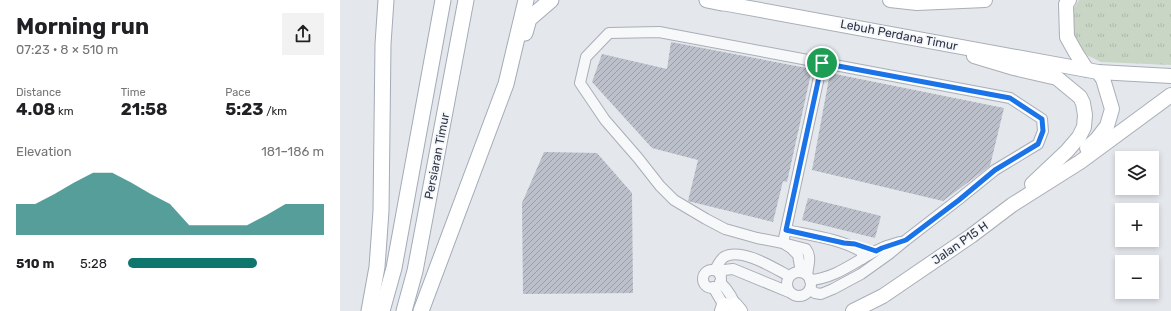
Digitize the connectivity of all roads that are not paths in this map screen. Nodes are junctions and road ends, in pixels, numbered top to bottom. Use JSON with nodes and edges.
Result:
{"nodes":[{"id":1,"x":386,"y":0,"type":"edge"},
{"id":2,"x":390,"y":0,"type":"edge"},
{"id":3,"x":443,"y":0,"type":"edge"},
{"id":4,"x":466,"y":0,"type":"edge"},
{"id":5,"x":526,"y":0,"type":"edge"},
{"id":6,"x":551,"y":0,"type":"edge"},
{"id":7,"x":707,"y":0,"type":"edge"},
{"id":8,"x":890,"y":0,"type":"edge"},
{"id":9,"x":985,"y":0,"type":"edge"},
{"id":10,"x":1069,"y":0,"type":"edge"},
{"id":11,"x":717,"y":1,"type":"edge"},
{"id":12,"x":383,"y":44,"type":"junction"},
{"id":13,"x":945,"y":44,"type":"junction"},
{"id":14,"x":822,"y":63,"type":"junction"},
{"id":15,"x":1092,"y":71,"type":"junction"},
{"id":16,"x":1171,"y":76,"type":"edge"},
{"id":17,"x":506,"y":84,"type":"junction"},
{"id":18,"x":1171,"y":95,"type":"edge"},
{"id":19,"x":1064,"y":171,"type":"junction"},
{"id":20,"x":1012,"y":205,"type":"junction"},
{"id":21,"x":381,"y":211,"type":"junction"},
{"id":22,"x":786,"y":230,"type":"junction"},
{"id":23,"x":906,"y":240,"type":"junction"},
{"id":24,"x":783,"y":243,"type":"junction"},
{"id":25,"x":844,"y":243,"type":"junction"},
{"id":26,"x":876,"y":251,"type":"junction"},
{"id":27,"x":862,"y":259,"type":"junction"},
{"id":28,"x":789,"y":276,"type":"junction"},
{"id":29,"x":717,"y":279,"type":"junction"},
{"id":30,"x":807,"y":279,"type":"junction"},
{"id":31,"x":789,"y":292,"type":"junction"},
{"id":32,"x":731,"y":309,"type":"edge"},
{"id":33,"x":358,"y":311,"type":"edge"},
{"id":34,"x":369,"y":311,"type":"edge"},
{"id":35,"x":382,"y":311,"type":"edge"},
{"id":36,"x":404,"y":311,"type":"edge"},
{"id":37,"x":421,"y":311,"type":"edge"},
{"id":38,"x":853,"y":311,"type":"edge"}],
"edges":[{"from":1,"to":12,"type":"main road"},
{"from":2,"to":12,"type":"main road"},
{"from":3,"to":35,"type":"main road","name":"Persiaran Timur"},
{"from":4,"to":36,"type":"main road","name":"Persiaran Timur"},
{"from":5,"to":17,"type":"main road"},
{"from":6,"to":17,"type":"main road"},
{"from":7,"to":11,"type":"main road"},
{"from":8,"to":9,"type":"main road"},
{"from":10,"to":15,"type":"main road","name":"Jalan P15 H"},
{"from":11,"to":13,"type":"main road","name":"Lebuh Perdana Timur"},
{"from":12,"to":21,"type":"main road"},
{"from":13,"to":15,"type":"main road","name":"Lebuh Perdana Timur"},
{"from":13,"to":20,"type":"main road"},
{"from":14,"to":22,"type":"street"},
{"from":14,"to":23,"type":"street"},
{"from":14,"to":24,"type":"street"},
{"from":15,"to":16,"type":"main road","name":"Lebuh Perdana Timur"},
{"from":15,"to":19,"type":"main road","name":"Jalan P15 H"},
{"from":17,"to":37,"type":"main road"},
{"from":18,"to":19,"type":"main road","name":"Jalan P15 H"},
{"from":19,"to":20,"type":"main road","name":"Jalan P15 H"},
{"from":20,"to":38,"type":"main road","name":"Jalan P15 H"},
{"from":21,"to":33,"type":"main road"},
{"from":21,"to":34,"type":"main road"},
{"from":22,"to":24,"type":"street"},
{"from":22,"to":25,"type":"street"},
{"from":23,"to":26,"type":"street"},
{"from":23,"to":30,"type":"street"},
{"from":24,"to":30,"type":"street"},
{"from":25,"to":26,"type":"street"},
{"from":25,"to":27,"type":"street"},
{"from":26,"to":27,"type":"street"},
{"from":27,"to":30,"type":"street"},
{"from":28,"to":29,"type":"street"},
{"from":28,"to":30,"type":"street"},
{"from":28,"to":31,"type":"street"},
{"from":29,"to":31,"type":"street"},
{"from":29,"to":32,"type":"street"},
{"from":30,"to":31,"type":"street"}]}
